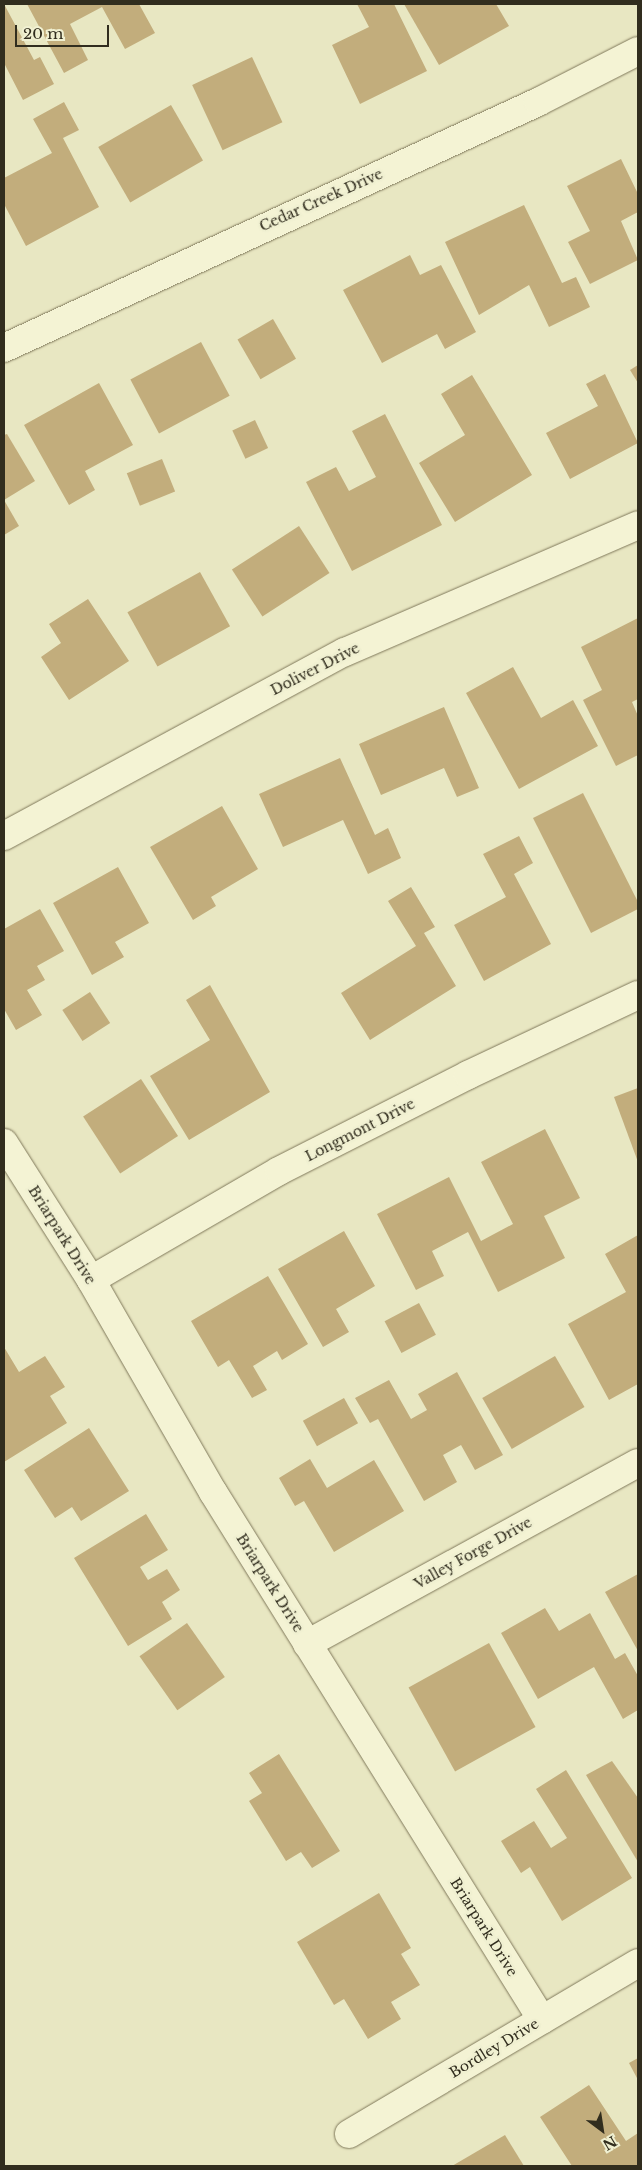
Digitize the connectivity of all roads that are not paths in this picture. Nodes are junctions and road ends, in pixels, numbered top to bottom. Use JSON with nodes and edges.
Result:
{"nodes":[{"id":1,"x":638,"y":51,"type":"edge"},
{"id":2,"x":4,"y":348,"type":"edge"},
{"id":3,"x":638,"y":525,"type":"edge"},
{"id":4,"x":4,"y":836,"type":"edge"},
{"id":5,"x":638,"y":996,"type":"edge"},
{"id":6,"x":4,"y":1143,"type":"edge"},
{"id":7,"x":91,"y":1280,"type":"junction"},
{"id":8,"x":638,"y":1463,"type":"edge"},
{"id":9,"x":307,"y":1644,"type":"junction"},
{"id":10,"x":638,"y":1963,"type":"edge"},
{"id":11,"x":542,"y":2020,"type":"junction"},
{"id":12,"x":349,"y":2134,"type":"dead end"}],
"edges":[{"from":1,"to":2,"type":"street","name":"Cedar Creek Drive"},
{"from":3,"to":4,"type":"street","name":"Doliver Drive"},
{"from":5,"to":7,"type":"street","name":"Longmont Drive"},
{"from":6,"to":7,"type":"street","name":"Briarpark Drive"},
{"from":7,"to":9,"type":"street","name":"Briarpark Drive"},
{"from":8,"to":9,"type":"street","name":"Valley Forge Drive"},
{"from":9,"to":11,"type":"street","name":"Briarpark Drive"},
{"from":10,"to":11,"type":"street","name":"Bordley Drive"},
{"from":11,"to":12,"type":"street","name":"Bordley Drive"}]}
